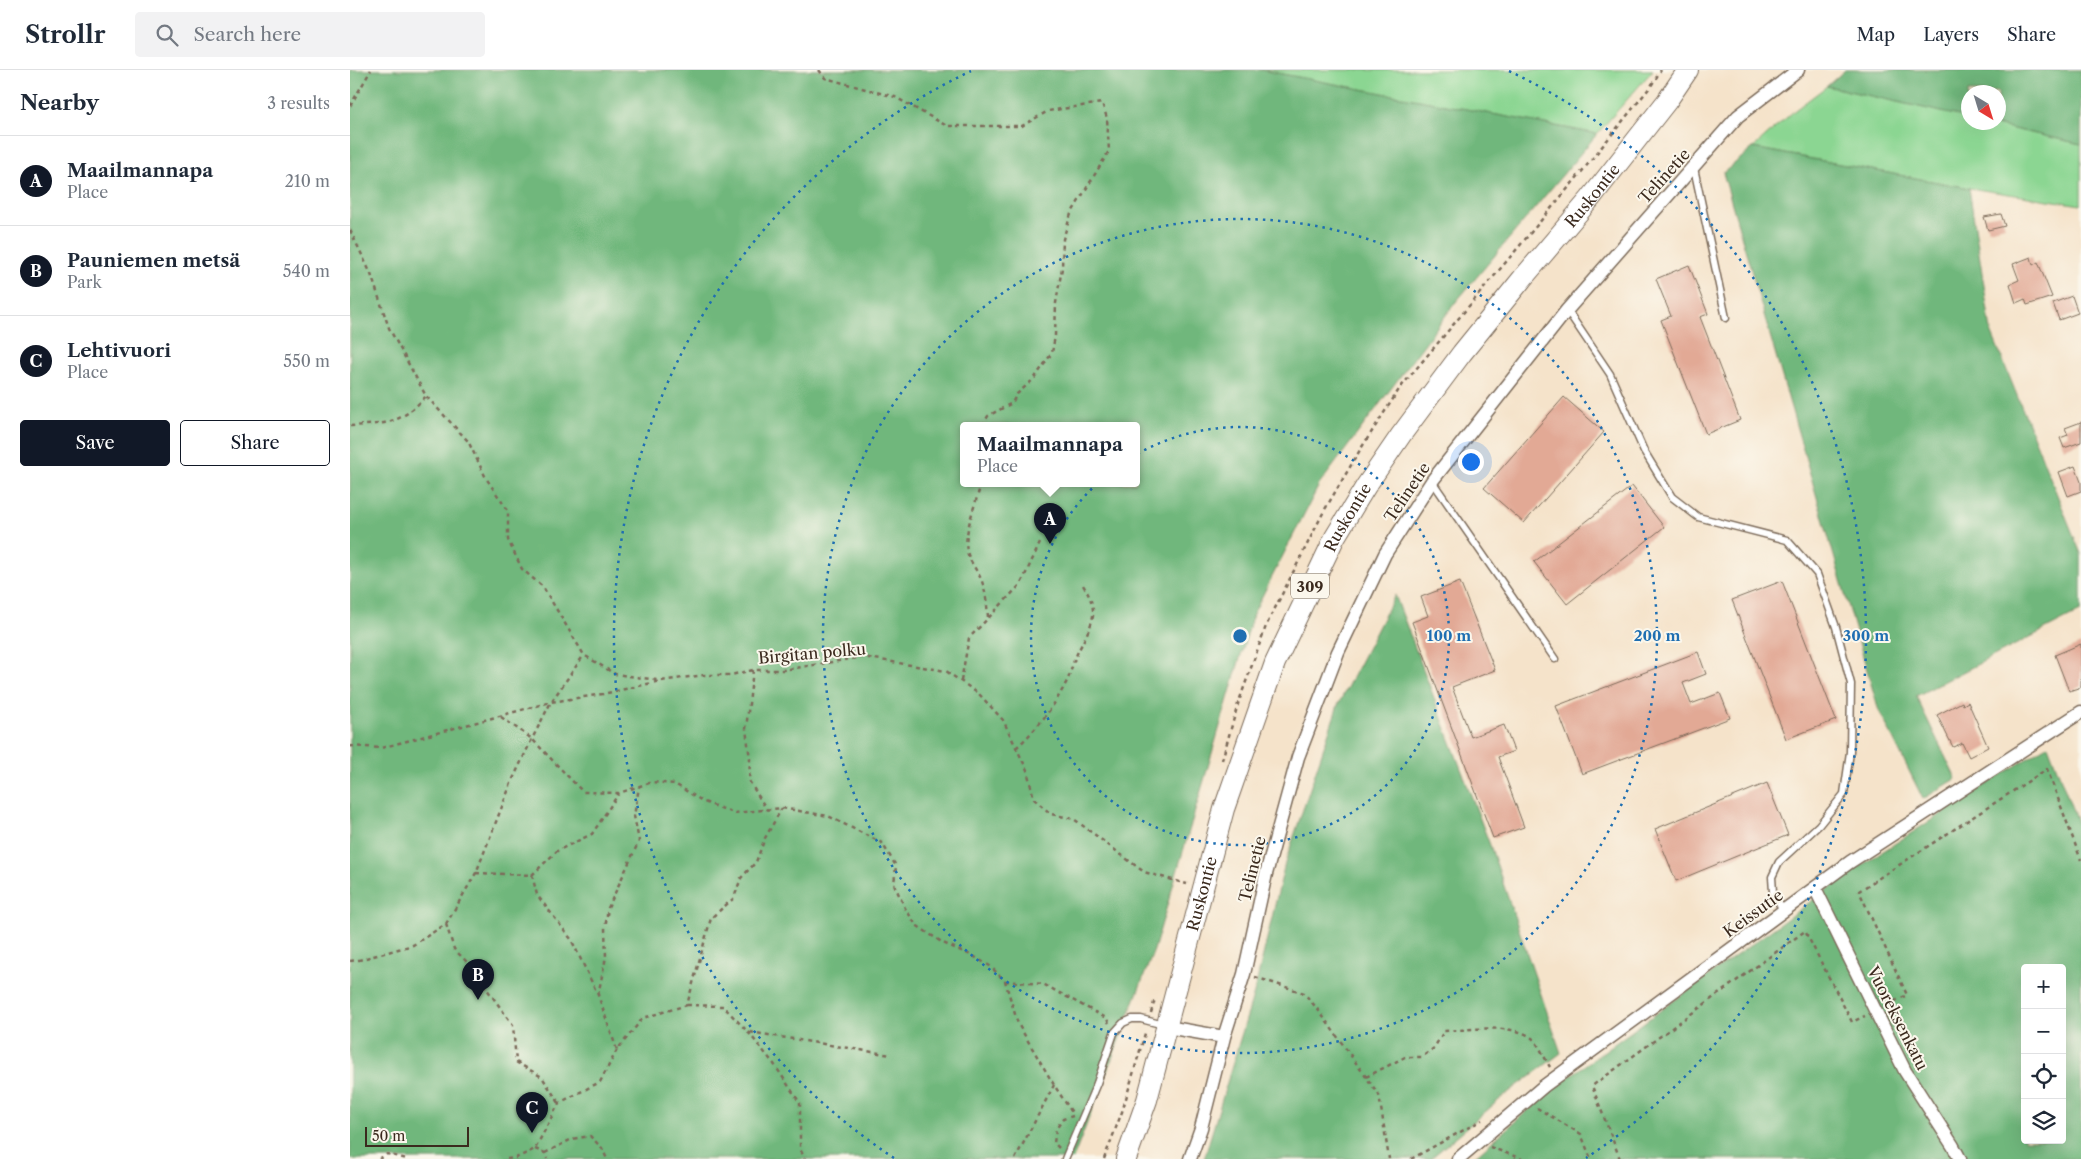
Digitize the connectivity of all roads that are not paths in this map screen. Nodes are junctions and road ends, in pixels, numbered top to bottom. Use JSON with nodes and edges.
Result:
{"nodes":[{"id":1,"x":1688,"y":70,"type":"edge"},
{"id":2,"x":1798,"y":70,"type":"edge"},
{"id":3,"x":1694,"y":168,"type":"junction"},
{"id":4,"x":1567,"y":310,"type":"junction"},
{"id":5,"x":1726,"y":318,"type":"dead end"},
{"id":6,"x":1432,"y":481,"type":"junction"},
{"id":7,"x":1555,"y":659,"type":"dead end"},
{"id":8,"x":2081,"y":712,"type":"edge"},
{"id":9,"x":1815,"y":888,"type":"junction"},
{"id":10,"x":1784,"y":911,"type":"junction"},
{"id":11,"x":1158,"y":1024,"type":"junction"},
{"id":12,"x":1224,"y":1037,"type":"junction"},
{"id":13,"x":1066,"y":1157,"type":"edge"},
{"id":14,"x":1126,"y":1159,"type":"edge"},
{"id":15,"x":1190,"y":1159,"type":"edge"},
{"id":16,"x":1458,"y":1159,"type":"edge"},
{"id":17,"x":1960,"y":1159,"type":"edge"}],
"edges":[{"from":1,"to":11,"type":"main road","name":"Ruskontie","number":"309"},
{"from":2,"to":3,"type":"street","name":"Telinetie"},
{"from":3,"to":4,"type":"street","name":"Telinetie"},
{"from":3,"to":5,"type":"lane"},
{"from":4,"to":6,"type":"street","name":"Telinetie"},
{"from":4,"to":10,"type":"lane"},
{"from":6,"to":7,"type":"lane"},
{"from":6,"to":12,"type":"street","name":"Telinetie"},
{"from":8,"to":9,"type":"street","name":"Keissutie"},
{"from":9,"to":10,"type":"street","name":"Keissutie"},
{"from":9,"to":17,"type":"street","name":"Vuoreksenkatu"},
{"from":10,"to":16,"type":"street","name":"Keissutie"},
{"from":11,"to":12,"type":"street"},
{"from":11,"to":13,"type":"lane"},
{"from":11,"to":14,"type":"main road","name":"Ruskontie","number":"309"},
{"from":12,"to":15,"type":"street","name":"Telinetie"}]}
